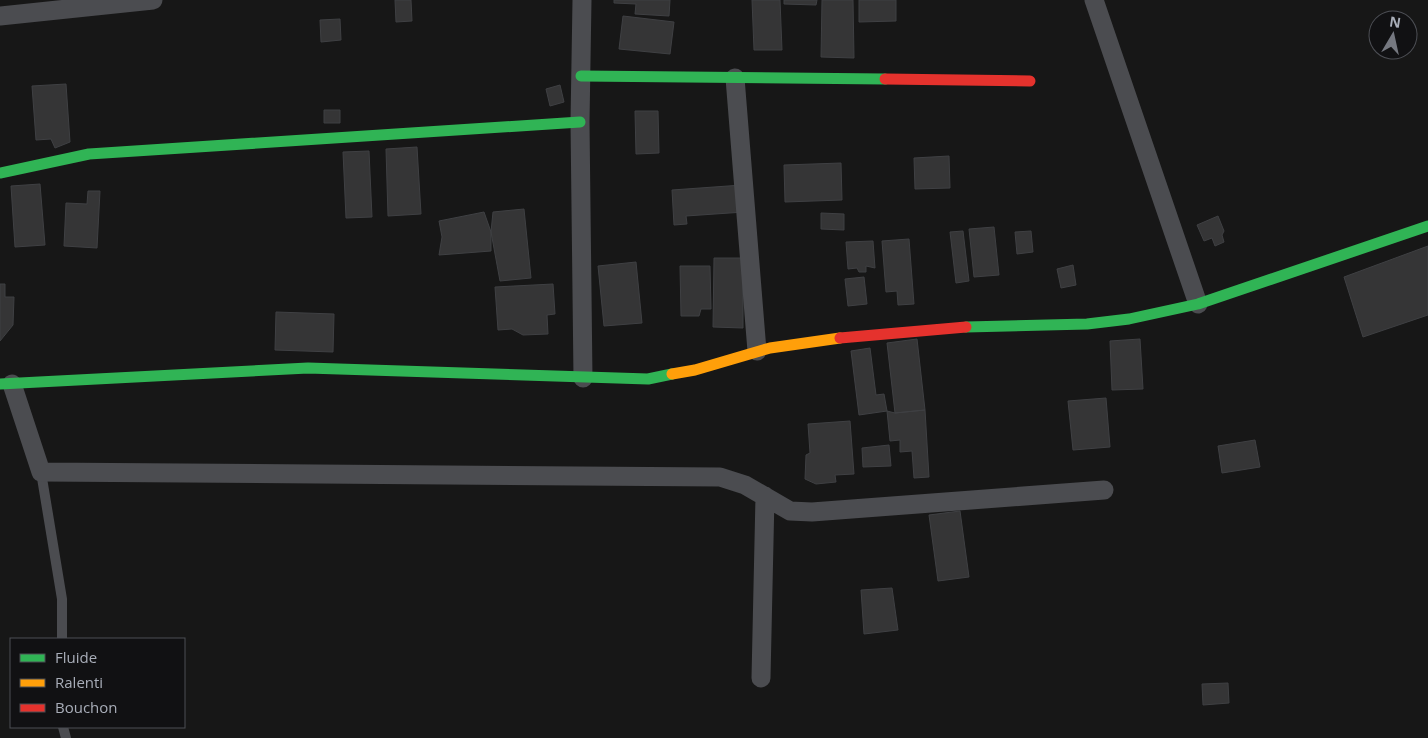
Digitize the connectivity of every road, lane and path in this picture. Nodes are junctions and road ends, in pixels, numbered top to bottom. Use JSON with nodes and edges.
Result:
{"nodes":[{"id":1,"x":153,"y":0,"type":"edge"},
{"id":2,"x":582,"y":0,"type":"edge"},
{"id":3,"x":1094,"y":0,"type":"edge"},
{"id":4,"x":0,"y":16,"type":"edge"},
{"id":5,"x":581,"y":76,"type":"junction"},
{"id":6,"x":735,"y":78,"type":"junction"},
{"id":7,"x":1030,"y":81,"type":"dead end"},
{"id":8,"x":580,"y":122,"type":"junction"},
{"id":9,"x":0,"y":173,"type":"edge"},
{"id":10,"x":1428,"y":226,"type":"edge"},
{"id":11,"x":1198,"y":304,"type":"junction"},
{"id":12,"x":757,"y":351,"type":"junction"},
{"id":13,"x":583,"y":378,"type":"junction"},
{"id":14,"x":6,"y":384,"type":"edge"},
{"id":15,"x":40,"y":472,"type":"junction"},
{"id":16,"x":1104,"y":490,"type":"dead end"},
{"id":17,"x":765,"y":496,"type":"junction"},
{"id":18,"x":62,"y":638,"type":"edge"},
{"id":19,"x":761,"y":678,"type":"dead end"}],
"edges":[{"from":1,"to":4,"type":"street"},
{"from":2,"to":5,"type":"street"},
{"from":3,"to":11,"type":"street"},
{"from":5,"to":6,"type":"street"},
{"from":5,"to":8,"type":"street"},
{"from":6,"to":7,"type":"street"},
{"from":6,"to":12,"type":"street"},
{"from":8,"to":9,"type":"street"},
{"from":8,"to":13,"type":"street"},
{"from":10,"to":11,"type":"street"},
{"from":11,"to":12,"type":"street"},
{"from":12,"to":13,"type":"street"},
{"from":13,"to":14,"type":"street"},
{"from":14,"to":15,"type":"street"},
{"from":15,"to":17,"type":"street"},
{"from":15,"to":18,"type":"lane"},
{"from":16,"to":17,"type":"street"},
{"from":17,"to":19,"type":"street"}]}
